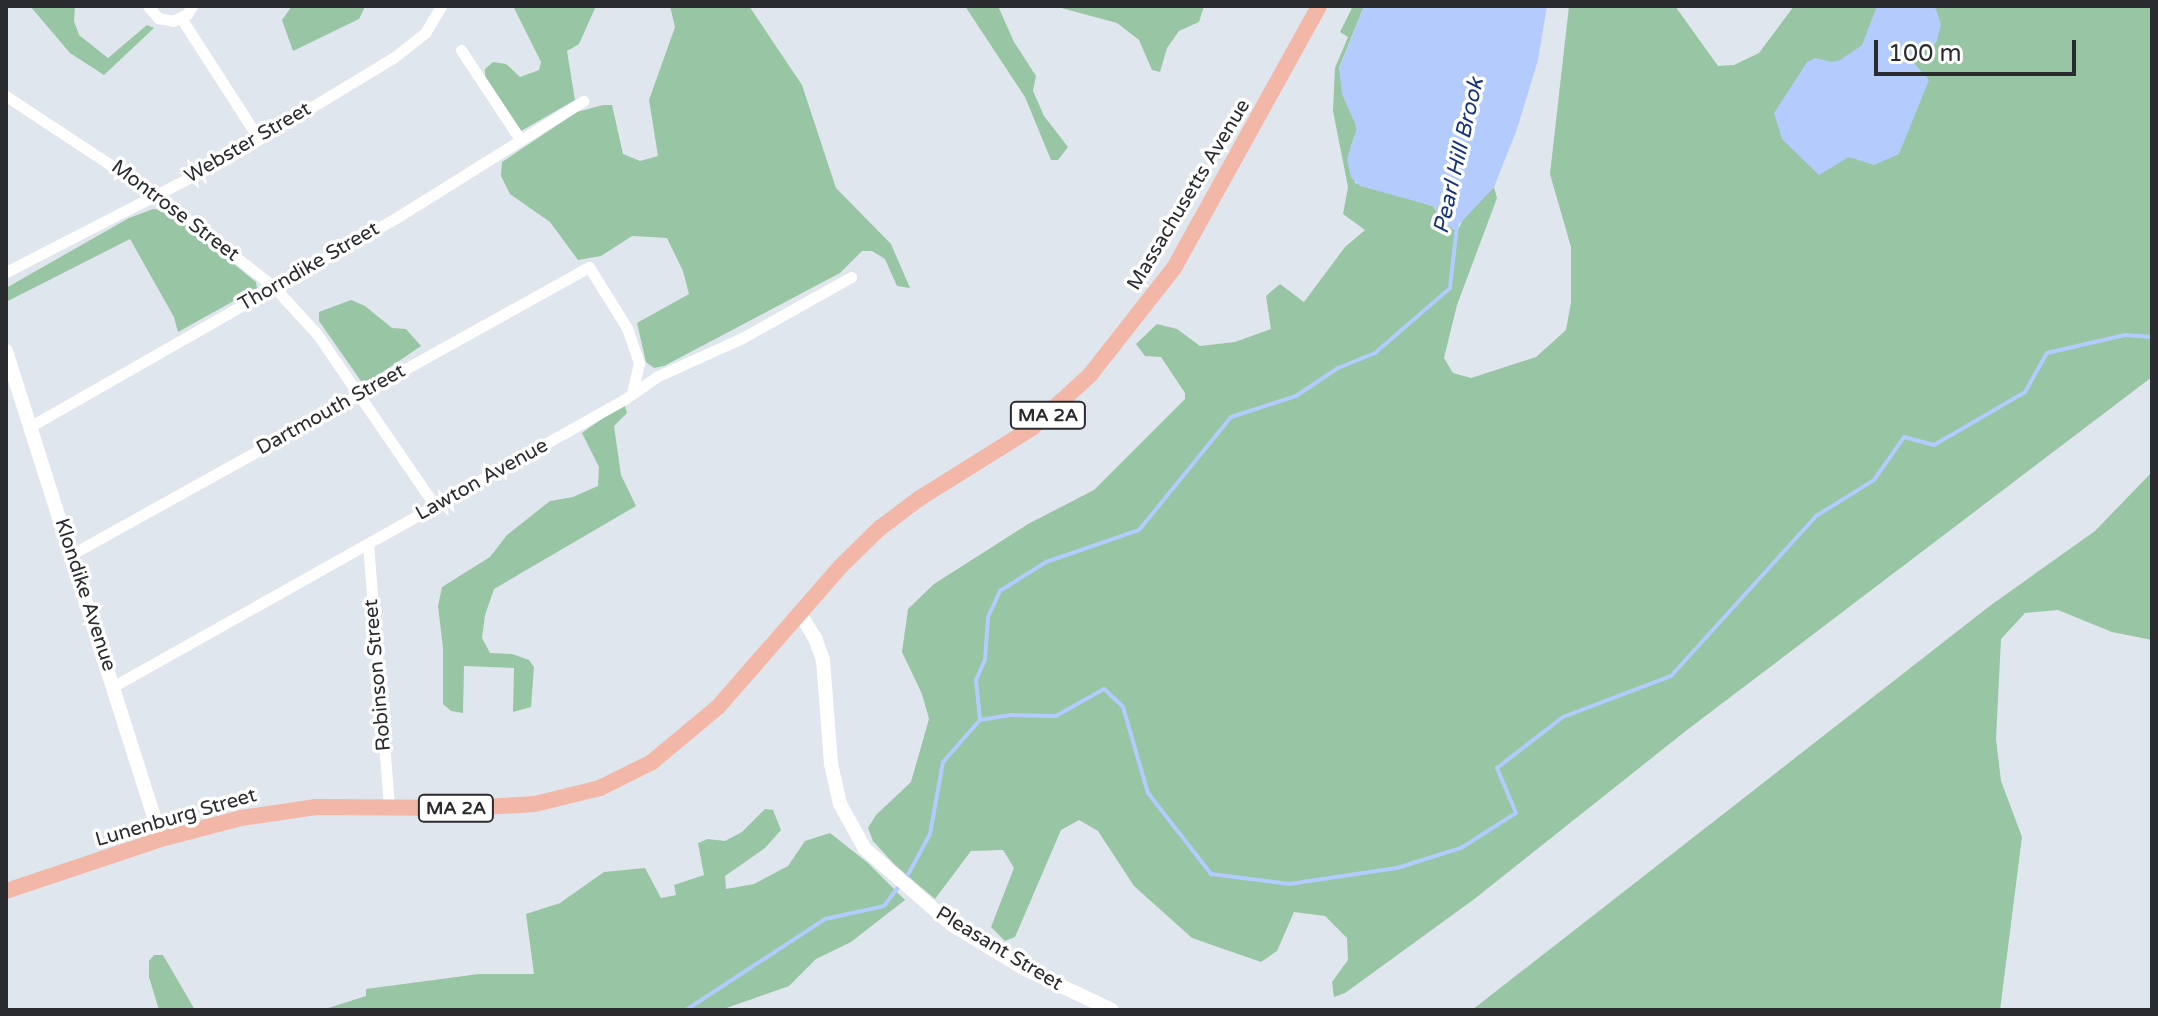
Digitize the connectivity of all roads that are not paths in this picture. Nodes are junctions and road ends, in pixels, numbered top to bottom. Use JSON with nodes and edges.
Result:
{"nodes":[{"id":1,"x":148,"y":6,"type":"edge"},
{"id":2,"x":192,"y":6,"type":"edge"},
{"id":3,"x":441,"y":6,"type":"edge"},
{"id":4,"x":1319,"y":6,"type":"edge"},
{"id":5,"x":181,"y":18,"type":"junction"},
{"id":6,"x":461,"y":50,"type":"dead end"},
{"id":7,"x":6,"y":96,"type":"edge"},
{"id":8,"x":583,"y":101,"type":"dead end"},
{"id":9,"x":259,"y":139,"type":"junction"},
{"id":10,"x":520,"y":139,"type":"junction"},
{"id":11,"x":156,"y":195,"type":"junction"},
{"id":12,"x":6,"y":272,"type":"edge"},
{"id":13,"x":851,"y":277,"type":"dead end"},
{"id":14,"x":274,"y":287,"type":"junction"},
{"id":15,"x":8,"y":361,"type":"edge"},
{"id":16,"x":360,"y":394,"type":"junction"},
{"id":17,"x":632,"y":394,"type":"junction"},
{"id":18,"x":31,"y":426,"type":"junction"},
{"id":19,"x":435,"y":506,"type":"junction"},
{"id":20,"x":368,"y":544,"type":"junction"},
{"id":21,"x":72,"y":554,"type":"junction"},
{"id":22,"x":801,"y":615,"type":"junction"},
{"id":23,"x":114,"y":686,"type":"junction"},
{"id":24,"x":682,"y":740,"type":"joint"},
{"id":25,"x":389,"y":807,"type":"junction"},
{"id":26,"x":161,"y":839,"type":"junction"},
{"id":27,"x":6,"y":891,"type":"edge"},
{"id":28,"x":1112,"y":1010,"type":"edge"}],
"edges":[{"from":1,"to":5,"type":"street"},
{"from":2,"to":5,"type":"street"},
{"from":3,"to":9,"type":"street","name":"Webster Street"},
{"from":4,"to":22,"type":"main road","name":"Massachusetts Avenue","number":"MA 2A"},
{"from":5,"to":9,"type":"street"},
{"from":6,"to":10,"type":"street"},
{"from":7,"to":11,"type":"street","name":"Montrose Street"},
{"from":8,"to":10,"type":"street","name":"Thorndike Street"},
{"from":9,"to":11,"type":"street","name":"Webster Street"},
{"from":10,"to":14,"type":"street","name":"Thorndike Street"},
{"from":11,"to":12,"type":"street","name":"Webster Street"},
{"from":11,"to":14,"type":"street","name":"Montrose Street"},
{"from":13,"to":17,"type":"street","name":"Lawton Avenue"},
{"from":14,"to":16,"type":"street","name":"Montrose Street"},
{"from":14,"to":18,"type":"street","name":"Thorndike Street"},
{"from":15,"to":18,"type":"street","name":"Klondike Avenue"},
{"from":16,"to":17,"type":"street","name":"Dartmouth Street"},
{"from":16,"to":19,"type":"street","name":"Montrose Street"},
{"from":16,"to":21,"type":"street","name":"Dartmouth Street"},
{"from":17,"to":19,"type":"street","name":"Lawton Avenue"},
{"from":18,"to":21,"type":"street","name":"Klondike Avenue"},
{"from":19,"to":20,"type":"street","name":"Lawton Avenue"},
{"from":20,"to":23,"type":"street","name":"Lawton Avenue"},
{"from":20,"to":25,"type":"street","name":"Robinson Street"},
{"from":21,"to":23,"type":"street","name":"Klondike Avenue"},
{"from":22,"to":24,"type":"main road","name":"Massachusetts Avenue","number":"MA 2A"},
{"from":22,"to":28,"type":"street","name":"Pleasant Street"},
{"from":23,"to":26,"type":"street","name":"Klondike Avenue"},
{"from":24,"to":25,"type":"main road","name":"Lunenburg Street","number":"MA 2A"},
{"from":25,"to":26,"type":"main road","name":"Lunenburg Street","number":"MA 2A"},
{"from":26,"to":27,"type":"main road","name":"Lunenburg Street","number":"MA 2A"}]}
